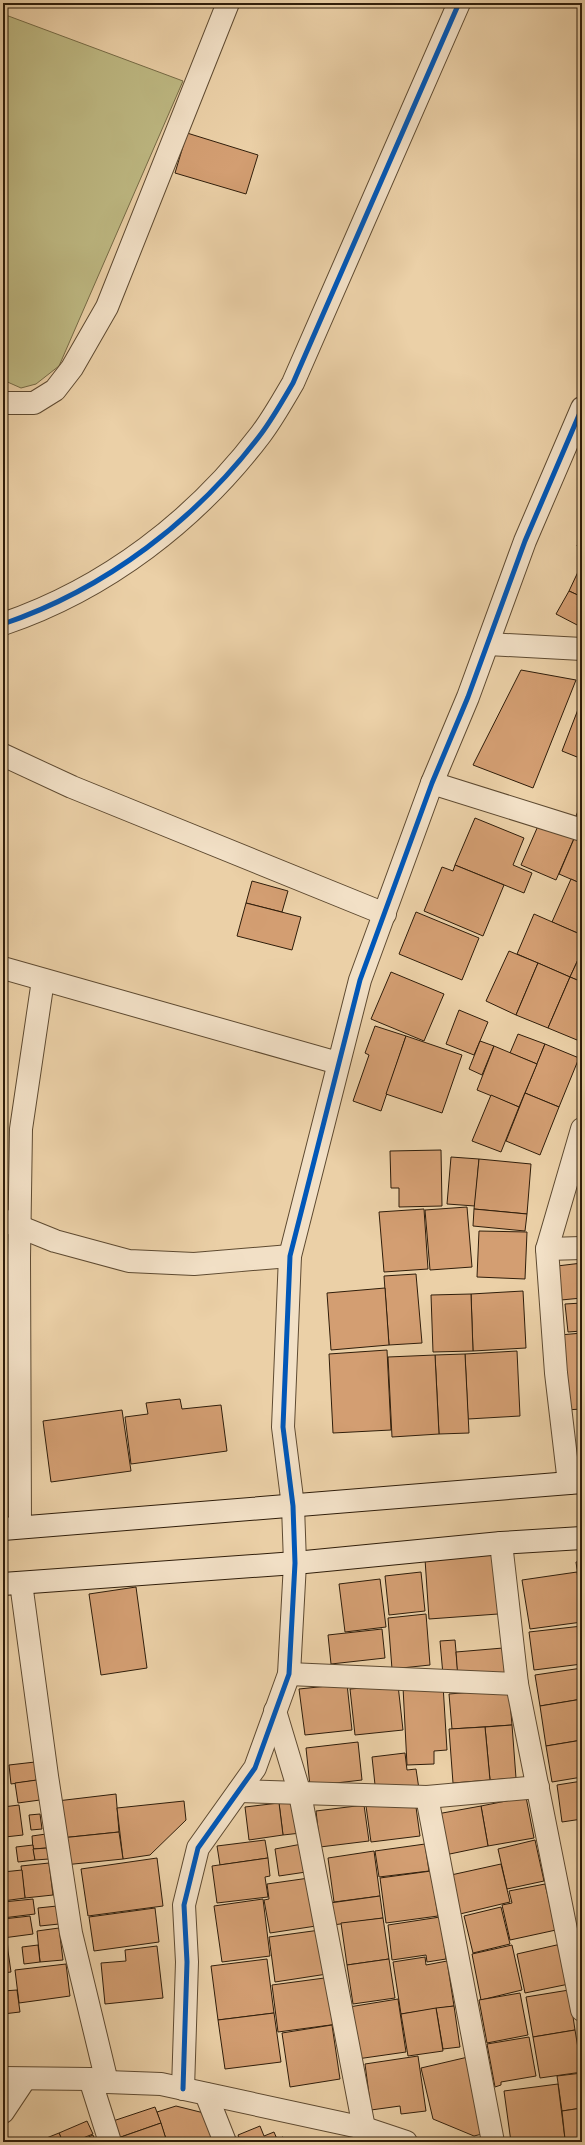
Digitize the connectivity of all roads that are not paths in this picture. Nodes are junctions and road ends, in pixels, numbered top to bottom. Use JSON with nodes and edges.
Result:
{"nodes":[{"id":1,"x":228,"y":3,"type":"edge"},
{"id":2,"x":459,"y":3,"type":"edge"},
{"id":3,"x":3,"y":403,"type":"edge"},
{"id":4,"x":582,"y":408,"type":"edge"},
{"id":5,"x":3,"y":624,"type":"edge"},
{"id":6,"x":488,"y":644,"type":"junction"},
{"id":7,"x":582,"y":650,"type":"edge"},
{"id":8,"x":3,"y":755,"type":"edge"},
{"id":9,"x":432,"y":783,"type":"junction"},
{"id":10,"x":582,"y":830,"type":"edge"},
{"id":11,"x":385,"y":914,"type":"junction"},
{"id":12,"x":3,"y":968,"type":"edge"},
{"id":13,"x":43,"y":980,"type":"junction"},
{"id":14,"x":338,"y":1062,"type":"junction"},
{"id":15,"x":582,"y":1129,"type":"edge"},
{"id":16,"x":11,"y":1223,"type":"edge"},
{"id":17,"x":582,"y":1248,"type":"edge"},
{"id":18,"x":547,"y":1249,"type":"junction"},
{"id":19,"x":290,"y":1256,"type":"junction"},
{"id":20,"x":11,"y":1275,"type":"edge"},
{"id":21,"x":576,"y":1482,"type":"edge"},
{"id":22,"x":293,"y":1506,"type":"junction"},
{"id":23,"x":12,"y":1528,"type":"edge"},
{"id":24,"x":582,"y":1538,"type":"edge"},
{"id":25,"x":502,"y":1544,"type":"junction"},
{"id":26,"x":296,"y":1562,"type":"junction"},
{"id":27,"x":12,"y":1583,"type":"edge"},
{"id":28,"x":289,"y":1674,"type":"junction"},
{"id":29,"x":517,"y":1684,"type":"junction"},
{"id":30,"x":275,"y":1711,"type":"junction"},
{"id":31,"x":538,"y":1787,"type":"junction"},
{"id":32,"x":239,"y":1791,"type":"junction"},
{"id":33,"x":300,"y":1794,"type":"junction"},
{"id":34,"x":427,"y":1797,"type":"junction"},
{"id":35,"x":582,"y":2010,"type":"edge"},
{"id":36,"x":3,"y":2078,"type":"edge"},
{"id":37,"x":25,"y":2079,"type":"junction"},
{"id":38,"x":99,"y":2081,"type":"junction"},
{"id":39,"x":183,"y":2089,"type":"junction"},
{"id":40,"x":206,"y":2094,"type":"junction"},
{"id":41,"x":3,"y":2112,"type":"edge"},
{"id":42,"x":364,"y":2135,"type":"edge"},
{"id":43,"x":110,"y":2142,"type":"edge"},
{"id":44,"x":225,"y":2142,"type":"edge"},
{"id":45,"x":406,"y":2142,"type":"edge"},
{"id":46,"x":493,"y":2142,"type":"edge"}],
"edges":[{"from":1,"to":3,"type":"street"},
{"from":2,"to":5,"type":"street"},
{"from":4,"to":6,"type":"street"},
{"from":6,"to":7,"type":"street"},
{"from":6,"to":9,"type":"street"},
{"from":8,"to":11,"type":"street"},
{"from":9,"to":10,"type":"street"},
{"from":9,"to":11,"type":"street"},
{"from":11,"to":14,"type":"street"},
{"from":12,"to":13,"type":"street"},
{"from":13,"to":14,"type":"street"},
{"from":13,"to":16,"type":"street"},
{"from":14,"to":19,"type":"street"},
{"from":15,"to":18,"type":"street"},
{"from":16,"to":19,"type":"street"},
{"from":16,"to":20,"type":"street"},
{"from":17,"to":18,"type":"street"},
{"from":18,"to":21,"type":"street"},
{"from":19,"to":22,"type":"street"},
{"from":20,"to":23,"type":"street"},
{"from":21,"to":22,"type":"street"},
{"from":22,"to":23,"type":"street"},
{"from":22,"to":26,"type":"street"},
{"from":24,"to":25,"type":"street"},
{"from":25,"to":26,"type":"street"},
{"from":25,"to":29,"type":"street"},
{"from":26,"to":27,"type":"street"},
{"from":26,"to":28,"type":"street"},
{"from":27,"to":38,"type":"street"},
{"from":28,"to":29,"type":"street"},
{"from":28,"to":30,"type":"street"},
{"from":29,"to":31,"type":"street"},
{"from":30,"to":32,"type":"street"},
{"from":30,"to":33,"type":"street"},
{"from":31,"to":34,"type":"street"},
{"from":31,"to":35,"type":"street"},
{"from":32,"to":33,"type":"street"},
{"from":32,"to":39,"type":"street"},
{"from":33,"to":34,"type":"street"},
{"from":33,"to":42,"type":"street"},
{"from":34,"to":46,"type":"street"},
{"from":36,"to":37,"type":"street"},
{"from":37,"to":38,"type":"street"},
{"from":37,"to":41,"type":"street"},
{"from":38,"to":39,"type":"street"},
{"from":38,"to":43,"type":"street"},
{"from":39,"to":40,"type":"street"},
{"from":40,"to":42,"type":"street"},
{"from":40,"to":44,"type":"street"},
{"from":42,"to":45,"type":"street"}]}
